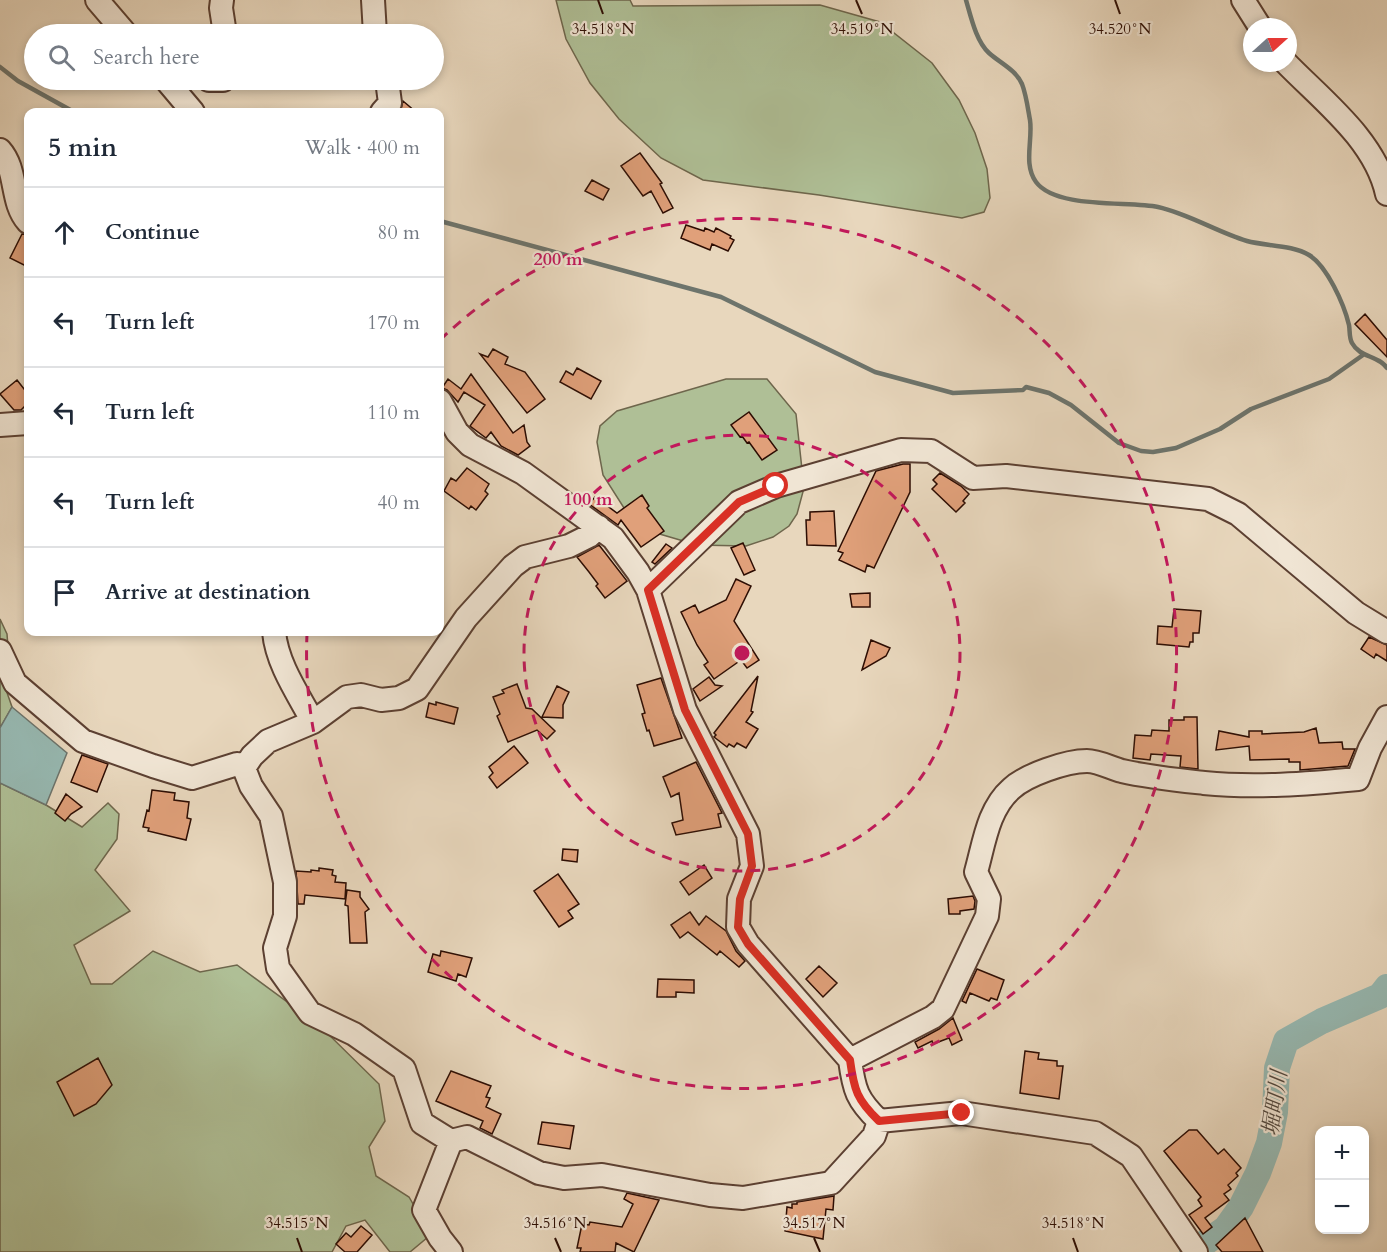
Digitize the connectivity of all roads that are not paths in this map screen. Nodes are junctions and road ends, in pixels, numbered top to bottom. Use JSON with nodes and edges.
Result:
{"nodes":[{"id":1,"x":97,"y":0,"type":"edge"},
{"id":2,"x":222,"y":0,"type":"edge"},
{"id":3,"x":373,"y":0,"type":"edge"},
{"id":4,"x":1243,"y":0,"type":"edge"},
{"id":5,"x":1254,"y":18,"type":"edge"},
{"id":6,"x":117,"y":24,"type":"edge"},
{"id":7,"x":223,"y":24,"type":"edge"},
{"id":8,"x":374,"y":24,"type":"edge"},
{"id":9,"x":1295,"y":72,"type":"edge"},
{"id":10,"x":176,"y":90,"type":"edge"},
{"id":11,"x":388,"y":90,"type":"edge"},
{"id":12,"x":190,"y":108,"type":"edge"},
{"id":13,"x":386,"y":108,"type":"edge"},
{"id":14,"x":0,"y":150,"type":"edge"},
{"id":15,"x":6,"y":176,"type":"edge"},
{"id":16,"x":1387,"y":194,"type":"edge"},
{"id":17,"x":24,"y":218,"type":"edge"},
{"id":18,"x":444,"y":408,"type":"edge"},
{"id":19,"x":24,"y":423,"type":"edge"},
{"id":20,"x":0,"y":425,"type":"edge"},
{"id":21,"x":599,"y":527,"type":"junction"},
{"id":22,"x":648,"y":590,"type":"junction"},
{"id":23,"x":1387,"y":632,"type":"edge"},
{"id":24,"x":274,"y":636,"type":"edge"},
{"id":25,"x":0,"y":651,"type":"edge"},
{"id":26,"x":1387,"y":717,"type":"edge"},
{"id":27,"x":313,"y":722,"type":"junction"},
{"id":28,"x":244,"y":768,"type":"junction"},
{"id":29,"x":850,"y":1060,"type":"junction"},
{"id":30,"x":879,"y":1121,"type":"junction"},
{"id":31,"x":451,"y":1141,"type":"junction"},
{"id":32,"x":451,"y":1252,"type":"edge"},
{"id":33,"x":1196,"y":1252,"type":"edge"}],
"edges":[{"from":1,"to":6,"type":"street"},
{"from":2,"to":7,"type":"street"},
{"from":3,"to":8,"type":"street"},
{"from":4,"to":5,"type":"street"},
{"from":9,"to":16,"type":"street"},
{"from":10,"to":12,"type":"street"},
{"from":11,"to":13,"type":"street"},
{"from":14,"to":15,"type":"street"},
{"from":15,"to":17,"type":"street"},
{"from":18,"to":21,"type":"street"},
{"from":19,"to":20,"type":"street"},
{"from":21,"to":22,"type":"street"},
{"from":21,"to":27,"type":"street"},
{"from":22,"to":23,"type":"street"},
{"from":22,"to":29,"type":"street"},
{"from":24,"to":27,"type":"street"},
{"from":25,"to":28,"type":"street"},
{"from":26,"to":29,"type":"street"},
{"from":27,"to":28,"type":"street"},
{"from":28,"to":31,"type":"street"},
{"from":29,"to":30,"type":"street"},
{"from":30,"to":31,"type":"street"},
{"from":30,"to":33,"type":"street"},
{"from":31,"to":32,"type":"street"}]}
